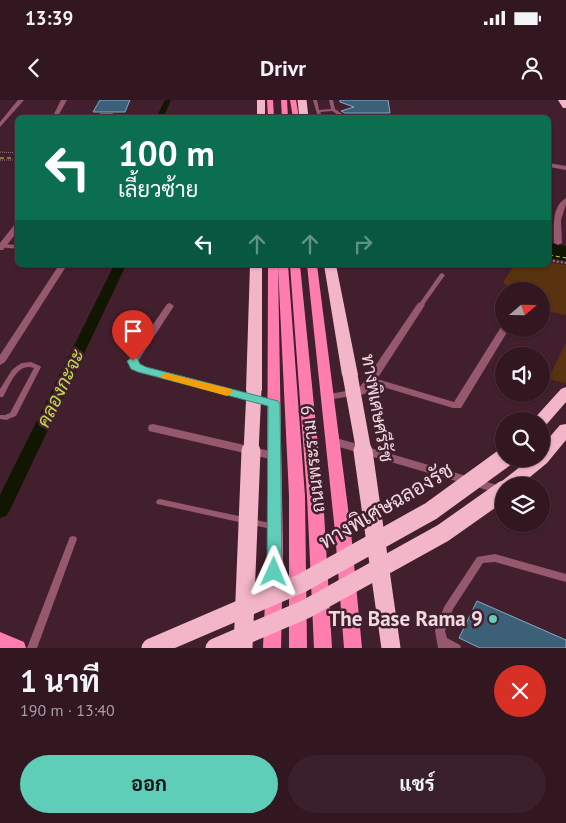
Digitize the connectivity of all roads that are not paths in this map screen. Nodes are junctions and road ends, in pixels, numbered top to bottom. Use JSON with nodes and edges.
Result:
{"nodes":[{"id":1,"x":20,"y":100,"type":"edge"},
{"id":2,"x":64,"y":100,"type":"edge"},
{"id":3,"x":261,"y":100,"type":"edge"},
{"id":4,"x":270,"y":100,"type":"edge"},
{"id":5,"x":276,"y":100,"type":"edge"},
{"id":6,"x":284,"y":100,"type":"edge"},
{"id":7,"x":293,"y":100,"type":"edge"},
{"id":8,"x":302,"y":100,"type":"edge"},
{"id":9,"x":316,"y":100,"type":"edge"},
{"id":10,"x":331,"y":100,"type":"edge"},
{"id":11,"x":562,"y":100,"type":"edge"},
{"id":12,"x":566,"y":106,"type":"edge"},
{"id":13,"x":333,"y":110,"type":"junction"},
{"id":14,"x":320,"y":114,"type":"edge"},
{"id":15,"x":56,"y":115,"type":"edge"},
{"id":16,"x":100,"y":115,"type":"edge"},
{"id":17,"x":112,"y":115,"type":"edge"},
{"id":18,"x":261,"y":115,"type":"edge"},
{"id":19,"x":271,"y":115,"type":"edge"},
{"id":20,"x":276,"y":115,"type":"edge"},
{"id":21,"x":286,"y":115,"type":"edge"},
{"id":22,"x":295,"y":115,"type":"edge"},
{"id":23,"x":304,"y":115,"type":"edge"},
{"id":24,"x":308,"y":115,"type":"edge"},
{"id":25,"x":341,"y":115,"type":"edge"},
{"id":26,"x":0,"y":125,"type":"edge"},
{"id":27,"x":551,"y":165,"type":"edge"},
{"id":28,"x":566,"y":168,"type":"edge"},
{"id":29,"x":566,"y":200,"type":"edge"},
{"id":30,"x":551,"y":214,"type":"edge"},
{"id":31,"x":558,"y":216,"type":"junction"},
{"id":32,"x":15,"y":230,"type":"edge"},
{"id":33,"x":558,"y":243,"type":"dead end"},
{"id":34,"x":15,"y":246,"type":"edge"},
{"id":35,"x":1,"y":247,"type":"edge"},
{"id":36,"x":62,"y":267,"type":"edge"},
{"id":37,"x":256,"y":267,"type":"edge"},
{"id":38,"x":273,"y":267,"type":"edge"},
{"id":39,"x":284,"y":267,"type":"edge"},
{"id":40,"x":295,"y":267,"type":"edge"},
{"id":41,"x":312,"y":267,"type":"edge"},
{"id":42,"x":330,"y":267,"type":"edge"},
{"id":43,"x":442,"y":275,"type":"dead end"},
{"id":44,"x":421,"y":305,"type":"joint"},
{"id":45,"x":170,"y":306,"type":"dead end"},
{"id":46,"x":499,"y":338,"type":"edge"},
{"id":47,"x":0,"y":362,"type":"edge"},
{"id":48,"x":371,"y":380,"type":"junction"},
{"id":49,"x":566,"y":392,"type":"edge"},
{"id":50,"x":0,"y":395,"type":"edge"},
{"id":51,"x":327,"y":397,"type":"junction"},
{"id":52,"x":274,"y":404,"type":"junction"},
{"id":53,"x":548,"y":412,"type":"edge"},
{"id":54,"x":0,"y":418,"type":"edge"},
{"id":55,"x":153,"y":428,"type":"dead end"},
{"id":56,"x":566,"y":428,"type":"edge"},
{"id":57,"x":333,"y":441,"type":"junction"},
{"id":58,"x":550,"y":447,"type":"edge"},
{"id":59,"x":274,"y":456,"type":"junction"},
{"id":60,"x":495,"y":465,"type":"edge"},
{"id":61,"x":530,"y":467,"type":"edge"},
{"id":62,"x":519,"y":477,"type":"edge"},
{"id":63,"x":495,"y":488,"type":"edge"},
{"id":64,"x":495,"y":497,"type":"edge"},
{"id":65,"x":160,"y":502,"type":"dead end"},
{"id":66,"x":275,"y":527,"type":"junction"},
{"id":67,"x":73,"y":539,"type":"dead end"},
{"id":68,"x":566,"y":578,"type":"edge"},
{"id":69,"x":324,"y":643,"type":"edge"},
{"id":70,"x":443,"y":644,"type":"edge"},
{"id":71,"x":32,"y":648,"type":"edge"},
{"id":72,"x":151,"y":648,"type":"edge"},
{"id":73,"x":216,"y":648,"type":"edge"},
{"id":74,"x":243,"y":648,"type":"edge"},
{"id":75,"x":272,"y":648,"type":"edge"},
{"id":76,"x":298,"y":648,"type":"edge"},
{"id":77,"x":353,"y":648,"type":"edge"},
{"id":78,"x":391,"y":648,"type":"edge"},
{"id":79,"x":456,"y":648,"type":"edge"}],
"edges":[{"from":1,"to":26,"type":"street"},
{"from":2,"to":15,"type":"street"},
{"from":3,"to":18,"type":"highway"},
{"from":4,"to":19,"type":"main road"},
{"from":5,"to":20,"type":"main road"},
{"from":6,"to":21,"type":"main road"},
{"from":7,"to":22,"type":"main road"},
{"from":8,"to":23,"type":"highway","bridge":true},
{"from":9,"to":14,"type":"lane"},
{"from":10,"to":13,"type":"lane"},
{"from":11,"to":12,"type":"highway"},
{"from":13,"to":14,"type":"lane"},
{"from":13,"to":25,"type":"lane"},
{"from":14,"to":24,"type":"lane"},
{"from":16,"to":17,"type":"lane"},
{"from":27,"to":28,"type":"street"},
{"from":29,"to":31,"type":"street"},
{"from":30,"to":31,"type":"street"},
{"from":31,"to":33,"type":"street"},
{"from":32,"to":35,"type":"street"},
{"from":34,"to":35,"type":"lane"},
{"from":36,"to":47,"type":"street"},
{"from":37,"to":74,"type":"highway","bridge":true},
{"from":38,"to":52,"type":"main road","name":"ถนนพระราม 9"},
{"from":39,"to":76,"type":"main road","name":"ถนนพระราม 9","bridge":true},
{"from":40,"to":69,"type":"main road","name":"ถนนพระราม 9","bridge":true},
{"from":41,"to":51,"type":"main road","name":"ถนนพระราม 9"},
{"from":42,"to":78,"type":"highway","name":"ทางพิเศษศรีรัช","bridge":true},
{"from":43,"to":44,"type":"lane"},
{"from":44,"to":48,"type":"street"},
{"from":45,"to":52,"type":"street"},
{"from":46,"to":48,"type":"street"},
{"from":48,"to":51,"type":"street"},
{"from":49,"to":53,"type":"highway"},
{"from":50,"to":54,"type":"lane"},
{"from":51,"to":57,"type":"main road","name":"ถนนพระราม 9"},
{"from":52,"to":59,"type":"main road","name":"ถนนพระราม 9"},
{"from":55,"to":59,"type":"street"},
{"from":56,"to":58,"type":"highway"},
{"from":57,"to":63,"type":"street"},
{"from":57,"to":77,"type":"main road","name":"ถนนพระราม 9"},
{"from":59,"to":66,"type":"main road","name":"ถนนพระราม 9"},
{"from":60,"to":72,"type":"highway","name":"ทางพิเศษฉลองรัช","bridge":true},
{"from":61,"to":62,"type":"highway"},
{"from":64,"to":73,"type":"highway","bridge":true},
{"from":65,"to":66,"type":"lane"},
{"from":66,"to":75,"type":"main road","name":"ถนนพระราม 9"},
{"from":67,"to":71,"type":"lane"},
{"from":68,"to":70,"type":"lane"},
{"from":70,"to":79,"type":"lane"}]}
